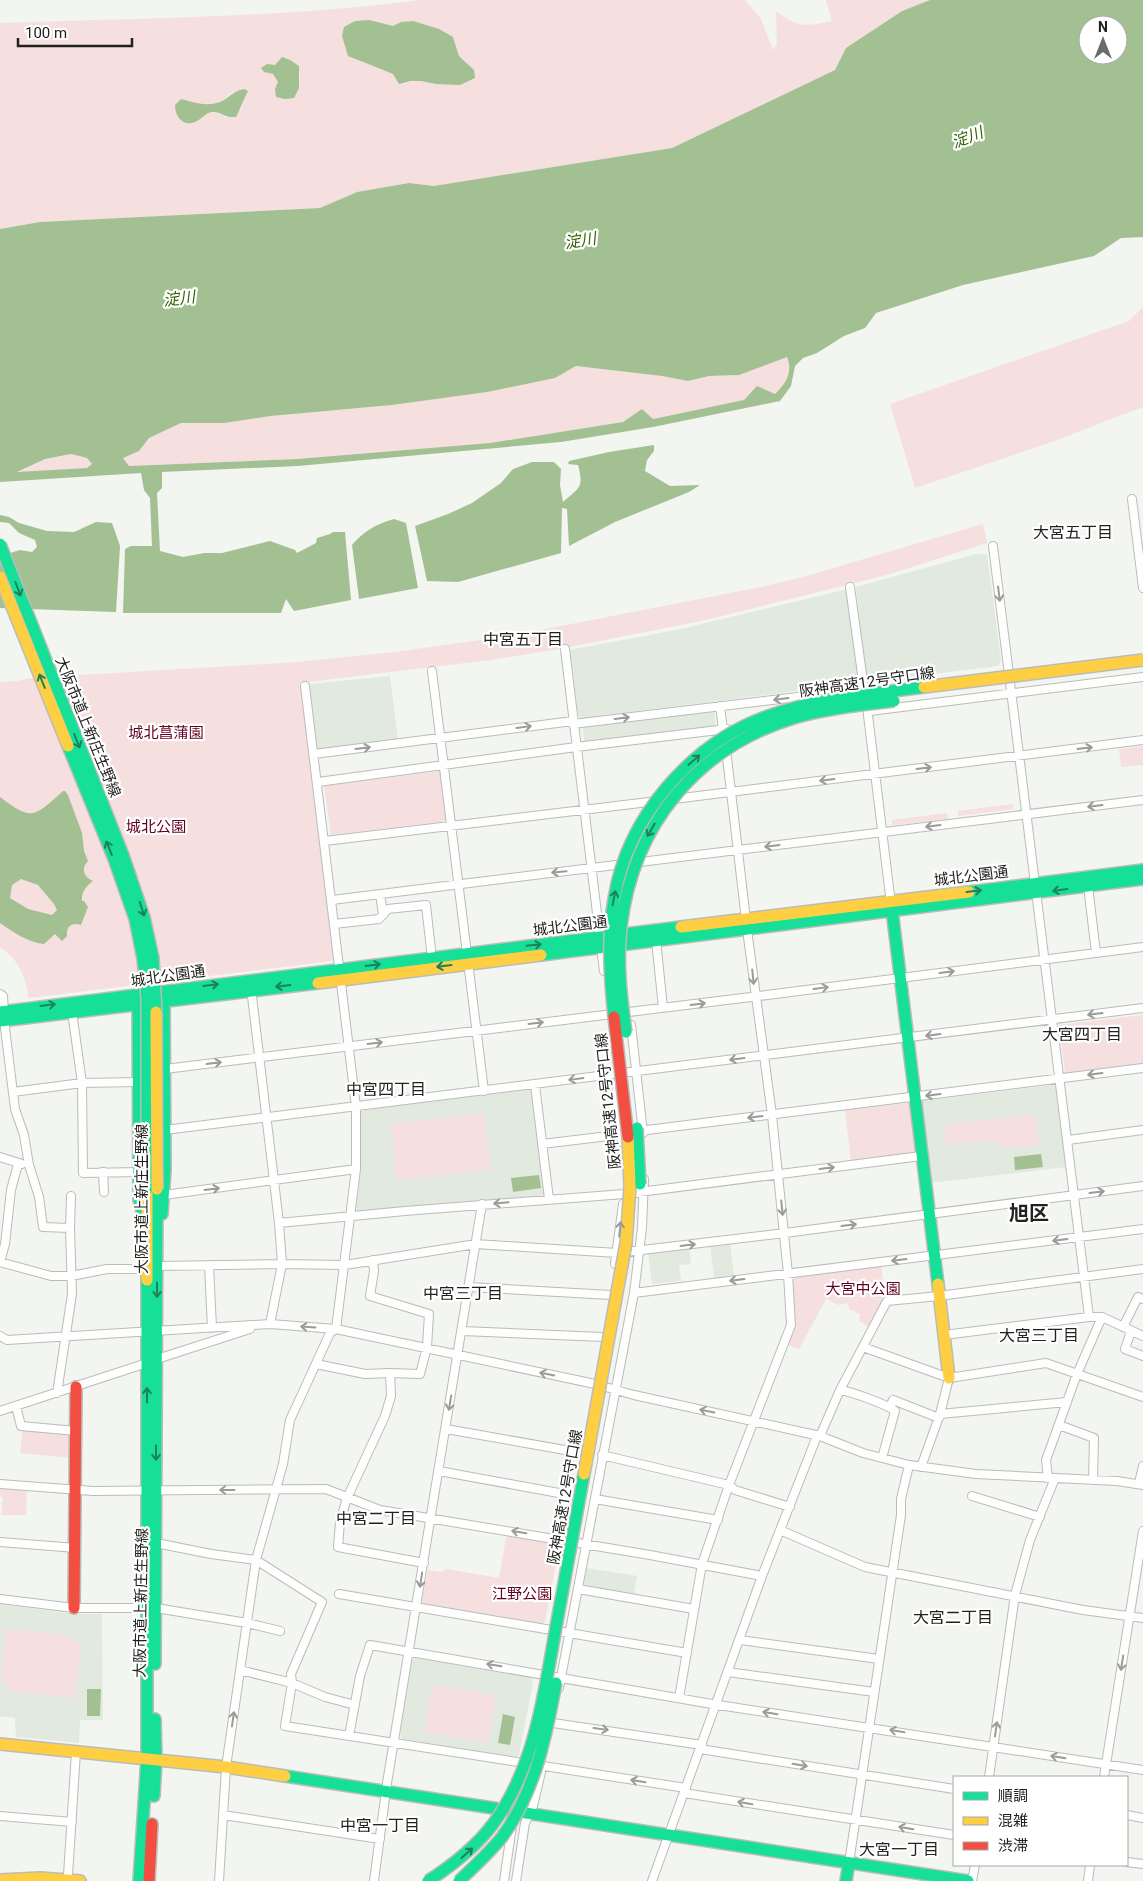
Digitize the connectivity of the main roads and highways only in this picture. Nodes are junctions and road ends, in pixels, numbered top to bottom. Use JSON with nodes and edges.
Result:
{"nodes":[{"id":1,"x":0,"y":544,"type":"edge"},
{"id":2,"x":0,"y":577,"type":"edge"},
{"id":3,"x":1143,"y":660,"type":"edge"},
{"id":4,"x":1143,"y":670,"type":"edge"},
{"id":5,"x":1143,"y":870,"type":"edge"},
{"id":6,"x":1143,"y":879,"type":"edge"},
{"id":7,"x":1035,"y":888,"type":"junction"},
{"id":8,"x":891,"y":906,"type":"junction"},
{"id":9,"x":747,"y":924,"type":"junction"},
{"id":10,"x":601,"y":942,"type":"junction"},
{"id":11,"x":164,"y":996,"type":"junction"},
{"id":12,"x":138,"y":1000,"type":"junction"},
{"id":13,"x":2,"y":1016,"type":"edge"},
{"id":14,"x":156,"y":1191,"type":"junction"},
{"id":15,"x":147,"y":1234,"type":"junction"},
{"id":16,"x":152,"y":1268,"type":"junction"},
{"id":17,"x":949,"y":1378,"type":"road end"},
{"id":18,"x":76,"y":1387,"type":"road end"},
{"id":19,"x":152,"y":1490,"type":"junction"},
{"id":20,"x":74,"y":1608,"type":"road end"},
{"id":21,"x":151,"y":1608,"type":"junction"},
{"id":22,"x":0,"y":1744,"type":"edge"},
{"id":23,"x":152,"y":1759,"type":"junction"},
{"id":24,"x":849,"y":1863,"type":"junction"},
{"id":25,"x":0,"y":1880,"type":"edge"},
{"id":26,"x":80,"y":1881,"type":"edge"},
{"id":27,"x":139,"y":1881,"type":"edge"},
{"id":28,"x":149,"y":1881,"type":"edge"},
{"id":29,"x":428,"y":1881,"type":"edge"},
{"id":30,"x":459,"y":1881,"type":"edge"},
{"id":31,"x":846,"y":1881,"type":"edge"},
{"id":32,"x":968,"y":1881,"type":"edge"}],
"edges":[{"from":1,"to":14,"type":"main road","name":"大阪市道上新庄生野線","one_way":true,"bridge":true},
{"from":14,"to":2,"type":"main road","name":"大阪市道上新庄生野線","one_way":true,"bridge":true},
{"from":29,"to":3,"type":"main road","name":"阪神高速12号守口線","one_way":true,"bridge":true},
{"from":4,"to":30,"type":"main road","name":"阪神高速12号守口線","one_way":true,"bridge":true},
{"from":5,"to":7,"type":"main road","name":"城北公園通"},
{"from":6,"to":7,"type":"main road","name":"城北公園通","one_way":true},
{"from":7,"to":8,"type":"main road","name":"城北公園通"},
{"from":8,"to":9,"type":"main road","name":"城北公園通"},
{"from":8,"to":17,"type":"main road"},
{"from":9,"to":10,"type":"main road","name":"城北公園通"},
{"from":9,"to":10,"type":"main road","name":"城北公園通"},
{"from":10,"to":11,"type":"main road","name":"城北公園通"},
{"from":11,"to":12,"type":"main road","name":"城北公園通"},
{"from":11,"to":14,"type":"main road"},
{"from":13,"to":12,"type":"main road","name":"城北公園通","one_way":true},
{"from":12,"to":13,"type":"main road","name":"城北公園通"},
{"from":12,"to":15,"type":"main road"},
{"from":14,"to":15,"type":"main road","name":"大阪市道上新庄生野線"},
{"from":14,"to":16,"type":"main road","name":"大阪市道上新庄生野線"},
{"from":15,"to":16,"type":"main road","name":"大阪市道上新庄生野線"},
{"from":16,"to":19,"type":"main road","name":"大阪市道上新庄生野線"},
{"from":18,"to":20,"type":"main road"},
{"from":19,"to":21,"type":"main road","name":"大阪市道上新庄生野線"},
{"from":19,"to":21,"type":"main road","name":"大阪市道上新庄生野線"},
{"from":21,"to":23,"type":"main road","name":"大阪市道上新庄生野線"},
{"from":22,"to":23,"type":"main road"},
{"from":23,"to":24,"type":"main road"},
{"from":23,"to":27,"type":"main road","name":"大阪市道上新庄生野線"},
{"from":23,"to":28,"type":"main road","name":"大阪市道上新庄生野線"},
{"from":24,"to":31,"type":"main road"},
{"from":24,"to":32,"type":"main road"},
{"from":25,"to":26,"type":"main road"}]}
